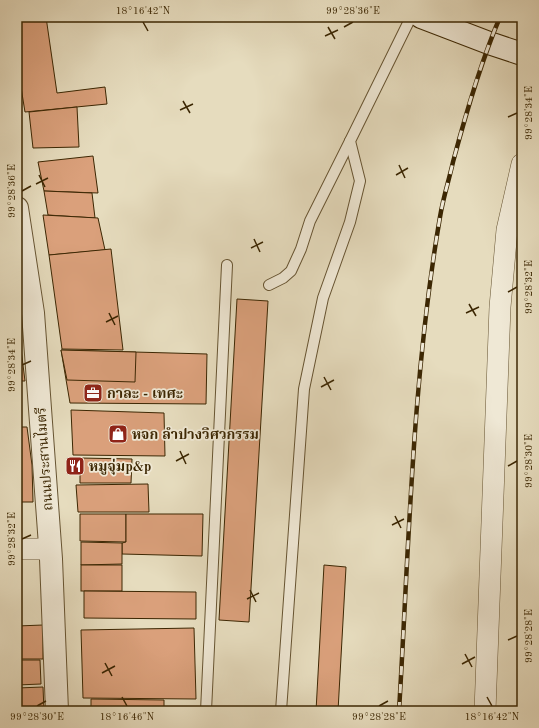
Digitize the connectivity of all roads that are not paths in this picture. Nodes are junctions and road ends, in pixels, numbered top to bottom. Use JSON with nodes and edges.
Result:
{"nodes":[{"id":1,"x":410,"y":17,"type":"edge"},
{"id":2,"x":421,"y":17,"type":"edge"},
{"id":3,"x":522,"y":54,"type":"edge"},
{"id":4,"x":350,"y":141,"type":"junction"},
{"id":5,"x":522,"y":164,"type":"edge"},
{"id":6,"x":17,"y":208,"type":"edge"},
{"id":7,"x":227,"y":265,"type":"dead end"},
{"id":8,"x":269,"y":285,"type":"dead end"},
{"id":9,"x":50,"y":548,"type":"junction"},
{"id":10,"x":17,"y":549,"type":"edge"},
{"id":11,"x":57,"y":711,"type":"edge"},
{"id":12,"x":206,"y":711,"type":"edge"},
{"id":13,"x":281,"y":711,"type":"edge"},
{"id":14,"x":485,"y":711,"type":"edge"}],
"edges":[{"from":1,"to":4,"type":"lane"},
{"from":2,"to":3,"type":"street"},
{"from":4,"to":8,"type":"lane"},
{"from":4,"to":13,"type":"lane"},
{"from":5,"to":14,"type":"street"},
{"from":6,"to":9,"type":"street","name":"ถนนประสานไมตรี"},
{"from":7,"to":12,"type":"lane"},
{"from":9,"to":10,"type":"street"},
{"from":9,"to":11,"type":"street","name":"ถนนประสานไมตรี"}]}
